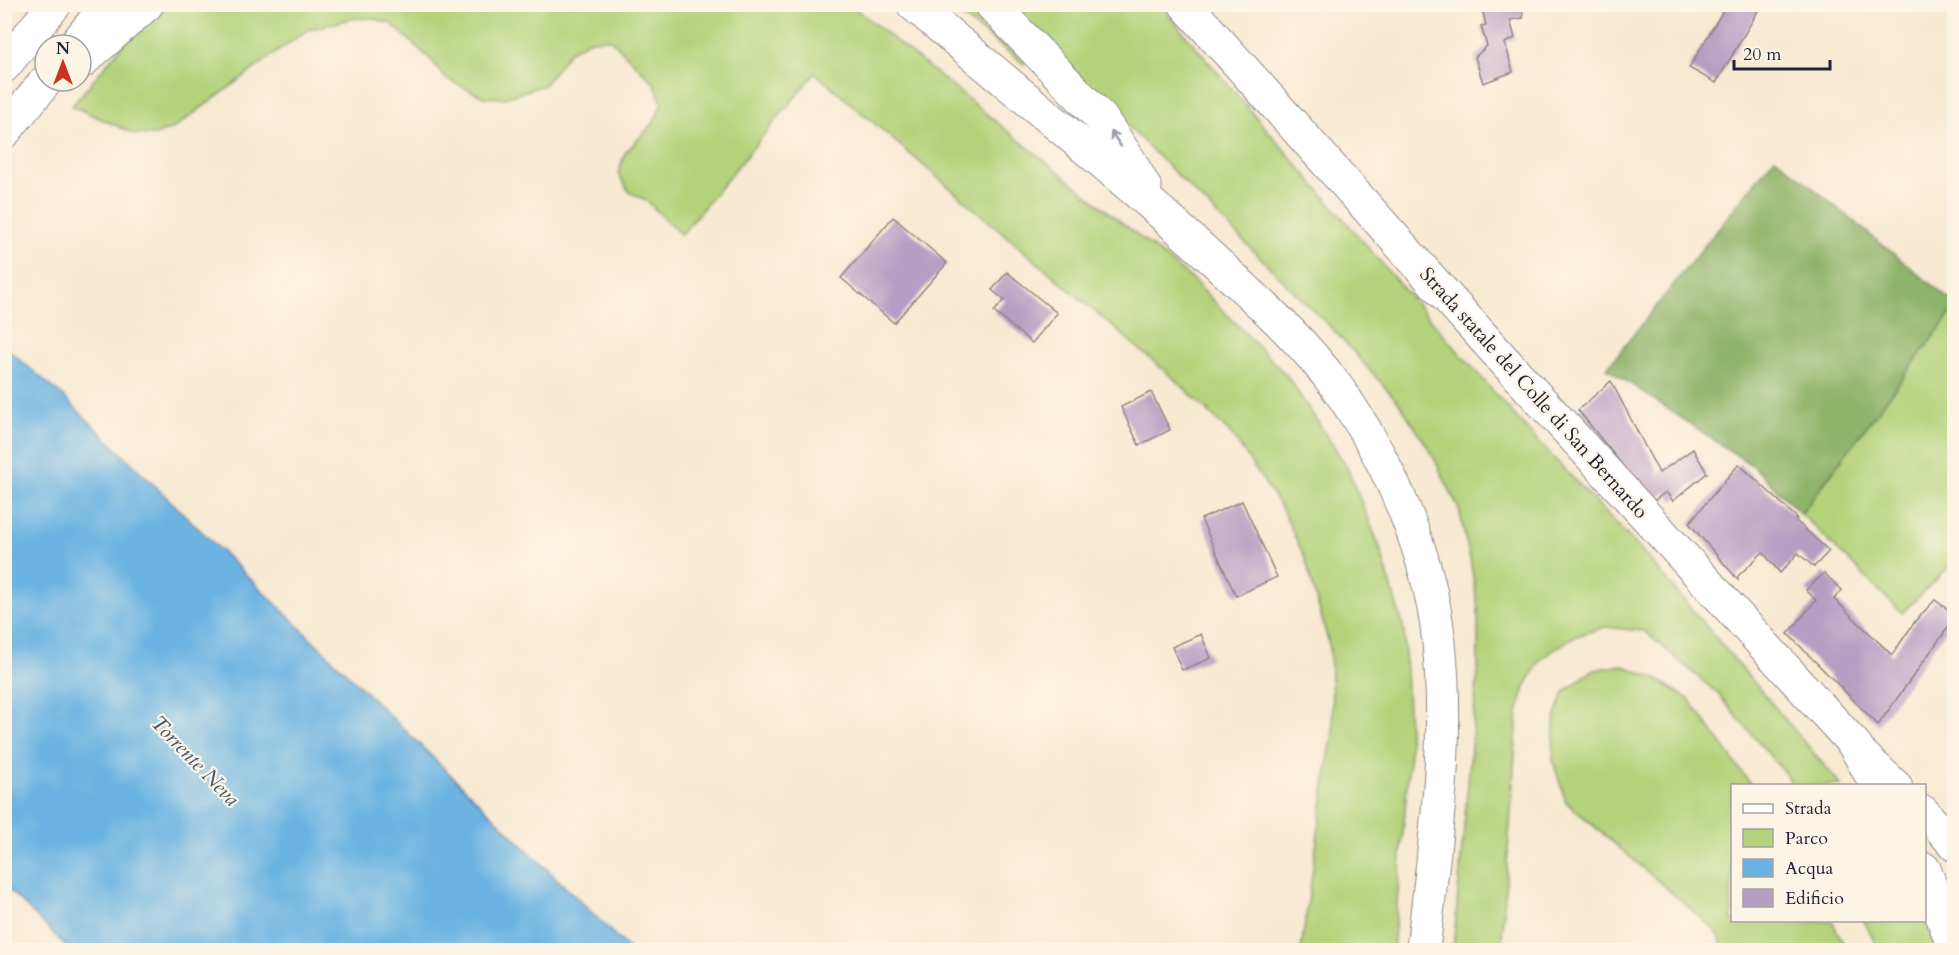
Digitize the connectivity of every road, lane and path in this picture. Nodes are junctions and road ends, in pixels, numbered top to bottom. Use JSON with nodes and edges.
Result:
{"nodes":[{"id":1,"x":55,"y":4,"type":"edge"},
{"id":2,"x":108,"y":4,"type":"edge"},
{"id":3,"x":147,"y":4,"type":"edge"},
{"id":4,"x":992,"y":4,"type":"edge"},
{"id":5,"x":1185,"y":4,"type":"edge"},
{"id":6,"x":914,"y":7,"type":"edge"},
{"id":7,"x":85,"y":33,"type":"edge"},
{"id":8,"x":93,"y":51,"type":"edge"},
{"id":9,"x":4,"y":66,"type":"edge"},
{"id":10,"x":36,"y":93,"type":"edge"},
{"id":11,"x":46,"y":93,"type":"edge"},
{"id":12,"x":10,"y":125,"type":"edge"},
{"id":13,"x":1156,"y":207,"type":"junction"},
{"id":14,"x":1854,"y":744,"type":"junction"},
{"id":15,"x":1876,"y":784,"type":"edge"},
{"id":16,"x":1896,"y":784,"type":"edge"},
{"id":17,"x":1926,"y":813,"type":"edge"},
{"id":18,"x":1954,"y":846,"type":"edge"},
{"id":19,"x":1926,"y":874,"type":"edge"},
{"id":20,"x":1954,"y":947,"type":"edge"},
{"id":21,"x":1423,"y":951,"type":"edge"}],
"edges":[{"from":1,"to":9,"type":"main road"},
{"from":2,"to":7,"type":"main road"},
{"from":3,"to":8,"type":"main road"},
{"from":13,"to":4,"type":"main road","one_way":true},
{"from":5,"to":14,"type":"main road","name":"Strada statale del Colle di San Bernardo"},
{"from":6,"to":13,"type":"main road"},
{"from":10,"to":12,"type":"main road"},
{"from":11,"to":12,"type":"main road"},
{"from":13,"to":21,"type":"main road"},
{"from":14,"to":15,"type":"main road","name":"Strada statale del Colle di San Bernardo"},
{"from":14,"to":16,"type":"street"},
{"from":17,"to":18,"type":"street"},
{"from":19,"to":20,"type":"main road"}]}
